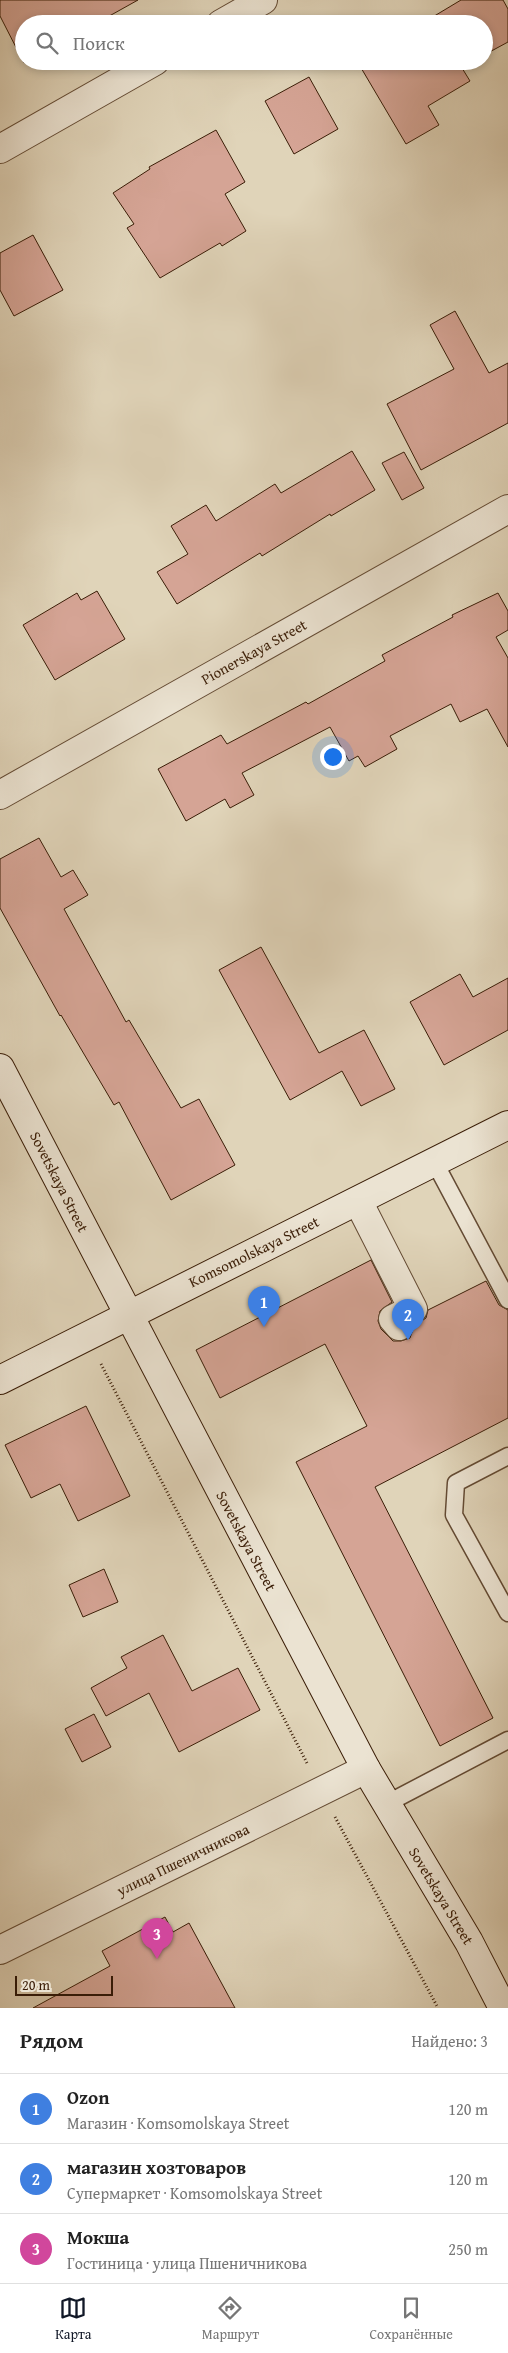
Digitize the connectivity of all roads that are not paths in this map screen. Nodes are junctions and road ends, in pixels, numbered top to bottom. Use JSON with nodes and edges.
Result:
{"nodes":[{"id":1,"x":263,"y":0,"type":"edge"},
{"id":2,"x":237,"y":15,"type":"edge"},
{"id":3,"x":139,"y":70,"type":"edge"},
{"id":4,"x":0,"y":149,"type":"edge"},
{"id":5,"x":508,"y":509,"type":"edge"},
{"id":6,"x":0,"y":795,"type":"edge"},
{"id":7,"x":0,"y":1068,"type":"edge"},
{"id":8,"x":508,"y":1125,"type":"edge"},
{"id":9,"x":435,"y":1163,"type":"junction"},
{"id":10,"x":358,"y":1201,"type":"junction"},
{"id":11,"x":508,"y":1300,"type":"edge"},
{"id":12,"x":128,"y":1314,"type":"junction"},
{"id":13,"x":399,"y":1326,"type":"dead end"},
{"id":14,"x":0,"y":1380,"type":"edge"},
{"id":15,"x":508,"y":1456,"type":"edge"},
{"id":16,"x":508,"y":1613,"type":"edge"},
{"id":17,"x":508,"y":1740,"type":"edge"},
{"id":18,"x":366,"y":1769,"type":"junction"},
{"id":19,"x":386,"y":1804,"type":"junction"},
{"id":20,"x":0,"y":1950,"type":"edge"},
{"id":21,"x":504,"y":2005,"type":"edge"}],
"edges":[{"from":1,"to":2,"type":"street"},
{"from":3,"to":4,"type":"street"},
{"from":5,"to":6,"type":"street","name":"Pionerskaya Street"},
{"from":7,"to":12,"type":"street","name":"Sovetskaya Street"},
{"from":8,"to":9,"type":"street","name":"Komsomolskaya Street"},
{"from":9,"to":10,"type":"street","name":"Komsomolskaya Street"},
{"from":9,"to":11,"type":"lane"},
{"from":10,"to":12,"type":"street","name":"Komsomolskaya Street"},
{"from":10,"to":13,"type":"street"},
{"from":12,"to":14,"type":"street","name":"Komsomolskaya Street"},
{"from":12,"to":18,"type":"street","name":"Sovetskaya Street"},
{"from":15,"to":16,"type":"lane"},
{"from":17,"to":19,"type":"lane"},
{"from":18,"to":19,"type":"street","name":"Sovetskaya Street"},
{"from":18,"to":20,"type":"street","name":"улица Пшеничникова"},
{"from":19,"to":21,"type":"street","name":"Sovetskaya Street"}]}
